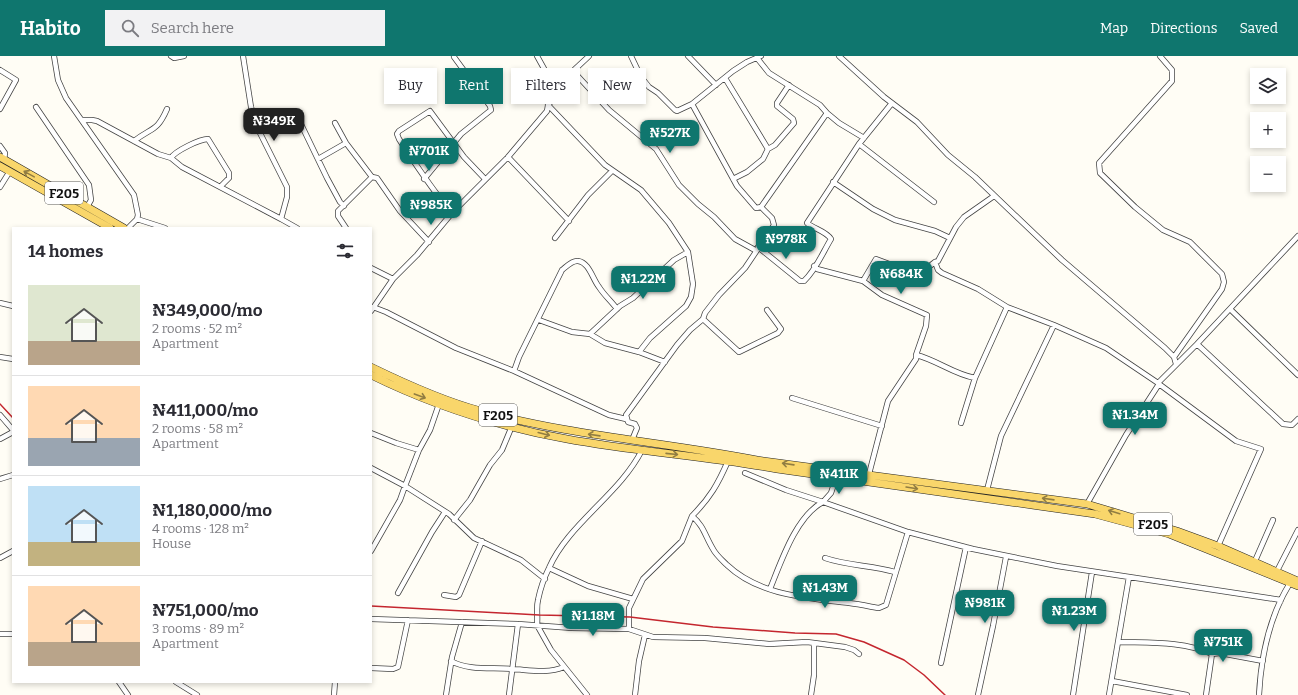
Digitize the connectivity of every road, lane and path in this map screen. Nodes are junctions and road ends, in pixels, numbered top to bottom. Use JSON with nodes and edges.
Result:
{"nodes":[{"id":1,"x":54,"y":56,"type":"edge"},
{"id":2,"x":171,"y":56,"type":"edge"},
{"id":3,"x":184,"y":56,"type":"edge"},
{"id":4,"x":243,"y":56,"type":"edge"},
{"id":5,"x":537,"y":56,"type":"edge"},
{"id":6,"x":589,"y":56,"type":"edge"},
{"id":7,"x":631,"y":56,"type":"edge"},
{"id":8,"x":688,"y":56,"type":"edge"},
{"id":9,"x":839,"y":56,"type":"edge"},
{"id":10,"x":1160,"y":56,"type":"edge"},
{"id":11,"x":760,"y":57,"type":"edge"},
{"id":12,"x":454,"y":58,"type":"dead end"},
{"id":13,"x":544,"y":68,"type":"edge"},
{"id":14,"x":576,"y":68,"type":"edge"},
{"id":15,"x":0,"y":70,"type":"edge"},
{"id":16,"x":725,"y":78,"type":"junction"},
{"id":17,"x":580,"y":79,"type":"edge"},
{"id":18,"x":716,"y":85,"type":"junction"},
{"id":19,"x":789,"y":85,"type":"junction"},
{"id":20,"x":892,"y":103,"type":"junction"},
{"id":21,"x":692,"y":104,"type":"junction"},
{"id":22,"x":548,"y":105,"type":"joint"},
{"id":23,"x":36,"y":107,"type":"dead end"},
{"id":24,"x":0,"y":108,"type":"edge"},
{"id":25,"x":167,"y":109,"type":"dead end"},
{"id":26,"x":827,"y":113,"type":"junction"},
{"id":27,"x":82,"y":120,"type":"junction"},
{"id":28,"x":299,"y":120,"type":"dead end"},
{"id":29,"x":335,"y":122,"type":"dead end"},
{"id":30,"x":864,"y":138,"type":"junction"},
{"id":31,"x":134,"y":141,"type":"junction"},
{"id":32,"x":346,"y":143,"type":"junction"},
{"id":33,"x":453,"y":144,"type":"junction"},
{"id":34,"x":859,"y":144,"type":"junction"},
{"id":35,"x":0,"y":146,"type":"edge"},
{"id":36,"x":768,"y":148,"type":"junction"},
{"id":37,"x":508,"y":157,"type":"junction"},
{"id":38,"x":172,"y":158,"type":"junction"},
{"id":39,"x":318,"y":159,"type":"junction"},
{"id":40,"x":1,"y":161,"type":"edge"},
{"id":41,"x":10,"y":171,"type":"junction"},
{"id":42,"x":612,"y":171,"type":"junction"},
{"id":43,"x":372,"y":177,"type":"junction"},
{"id":44,"x":424,"y":178,"type":"junction"},
{"id":45,"x":485,"y":179,"type":"junction"},
{"id":46,"x":733,"y":179,"type":"junction"},
{"id":47,"x":833,"y":182,"type":"junction"},
{"id":48,"x":0,"y":187,"type":"edge"},
{"id":49,"x":220,"y":187,"type":"junction"},
{"id":50,"x":994,"y":196,"type":"junction"},
{"id":51,"x":67,"y":199,"type":"junction"},
{"id":52,"x":934,"y":202,"type":"dead end"},
{"id":53,"x":344,"y":206,"type":"junction"},
{"id":54,"x":87,"y":207,"type":"junction"},
{"id":55,"x":760,"y":207,"type":"junction"},
{"id":56,"x":452,"y":213,"type":"junction"},
{"id":57,"x":137,"y":219,"type":"junction"},
{"id":58,"x":281,"y":219,"type":"junction"},
{"id":59,"x":569,"y":221,"type":"junction"},
{"id":60,"x":109,"y":227,"type":"edge"},
{"id":61,"x":122,"y":227,"type":"edge"},
{"id":62,"x":129,"y":227,"type":"edge"},
{"id":63,"x":161,"y":227,"type":"edge"},
{"id":64,"x":295,"y":227,"type":"edge"},
{"id":65,"x":345,"y":227,"type":"edge"},
{"id":66,"x":1298,"y":236,"type":"edge"},
{"id":67,"x":555,"y":238,"type":"dead end"},
{"id":68,"x":950,"y":238,"type":"junction"},
{"id":69,"x":429,"y":242,"type":"junction"},
{"id":70,"x":756,"y":249,"type":"junction"},
{"id":71,"x":688,"y":252,"type":"junction"},
{"id":72,"x":935,"y":262,"type":"junction"},
{"id":73,"x":814,"y":266,"type":"junction"},
{"id":74,"x":372,"y":268,"type":"edge"},
{"id":75,"x":393,"y":279,"type":"junction"},
{"id":76,"x":863,"y":281,"type":"junction"},
{"id":77,"x":0,"y":303,"type":"edge"},
{"id":78,"x":12,"y":306,"type":"edge"},
{"id":79,"x":1007,"y":307,"type":"junction"},
{"id":80,"x":372,"y":308,"type":"edge"},
{"id":81,"x":617,"y":308,"type":"junction"},
{"id":82,"x":1230,"y":309,"type":"junction"},
{"id":83,"x":767,"y":310,"type":"dead end"},
{"id":84,"x":703,"y":319,"type":"junction"},
{"id":85,"x":539,"y":320,"type":"junction"},
{"id":86,"x":1054,"y":325,"type":"junction"},
{"id":87,"x":590,"y":334,"type":"junction"},
{"id":88,"x":1197,"y":344,"type":"junction"},
{"id":89,"x":639,"y":352,"type":"junction"},
{"id":90,"x":916,"y":355,"type":"junction"},
{"id":91,"x":0,"y":357,"type":"edge"},
{"id":92,"x":1174,"y":357,"type":"junction"},
{"id":93,"x":12,"y":359,"type":"edge"},
{"id":94,"x":665,"y":362,"type":"junction"},
{"id":95,"x":1176,"y":364,"type":"junction"},
{"id":96,"x":372,"y":367,"type":"edge"},
{"id":97,"x":514,"y":372,"type":"junction"},
{"id":98,"x":1298,"y":375,"type":"edge"},
{"id":99,"x":372,"y":376,"type":"edge"},
{"id":100,"x":975,"y":378,"type":"junction"},
{"id":101,"x":400,"y":380,"type":"junction"},
{"id":102,"x":1159,"y":384,"type":"junction"},
{"id":103,"x":397,"y":388,"type":"junction"},
{"id":104,"x":792,"y":398,"type":"dead end"},
{"id":105,"x":439,"y":404,"type":"junction"},
{"id":106,"x":0,"y":415,"type":"edge"},
{"id":107,"x":626,"y":419,"type":"junction"},
{"id":108,"x":1298,"y":419,"type":"edge"},
{"id":109,"x":961,"y":423,"type":"dead end"},
{"id":110,"x":512,"y":426,"type":"junction"},
{"id":111,"x":882,"y":426,"type":"junction"},
{"id":112,"x":12,"y":430,"type":"edge"},
{"id":113,"x":12,"y":432,"type":"edge"},
{"id":114,"x":372,"y":433,"type":"edge"},
{"id":115,"x":0,"y":438,"type":"edge"},
{"id":116,"x":632,"y":440,"type":"junction"},
{"id":117,"x":419,"y":450,"type":"junction"},
{"id":118,"x":642,"y":450,"type":"junction"},
{"id":119,"x":728,"y":461,"type":"junction"},
{"id":120,"x":372,"y":469,"type":"edge"},
{"id":121,"x":745,"y":473,"type":"dead end"},
{"id":122,"x":869,"y":474,"type":"junction"},
{"id":123,"x":12,"y":475,"type":"edge"},
{"id":124,"x":836,"y":478,"type":"junction"},
{"id":125,"x":0,"y":479,"type":"edge"},
{"id":126,"x":885,"y":480,"type":"junction"},
{"id":127,"x":405,"y":486,"type":"junction"},
{"id":128,"x":987,"y":490,"type":"junction"},
{"id":129,"x":823,"y":502,"type":"junction"},
{"id":130,"x":1087,"y":504,"type":"junction"},
{"id":131,"x":445,"y":512,"type":"junction"},
{"id":132,"x":692,"y":516,"type":"junction"},
{"id":133,"x":454,"y":520,"type":"junction"},
{"id":134,"x":1273,"y":520,"type":"dead end"},
{"id":135,"x":1298,"y":530,"type":"edge"},
{"id":136,"x":908,"y":532,"type":"junction"},
{"id":137,"x":482,"y":541,"type":"junction"},
{"id":138,"x":1218,"y":546,"type":"junction"},
{"id":139,"x":966,"y":547,"type":"junction"},
{"id":140,"x":372,"y":549,"type":"edge"},
{"id":141,"x":12,"y":552,"type":"edge"},
{"id":142,"x":1006,"y":557,"type":"junction"},
{"id":143,"x":0,"y":558,"type":"edge"},
{"id":144,"x":825,"y":558,"type":"dead end"},
{"id":145,"x":1255,"y":561,"type":"junction"},
{"id":146,"x":549,"y":568,"type":"junction"},
{"id":147,"x":1277,"y":571,"type":"junction"},
{"id":148,"x":895,"y":572,"type":"junction"},
{"id":149,"x":1092,"y":572,"type":"junction"},
{"id":150,"x":1129,"y":577,"type":"junction"},
{"id":151,"x":545,"y":579,"type":"junction"},
{"id":152,"x":1298,"y":581,"type":"edge"},
{"id":153,"x":1290,"y":583,"type":"junction"},
{"id":154,"x":1298,"y":586,"type":"edge"},
{"id":155,"x":770,"y":589,"type":"junction"},
{"id":156,"x":398,"y":594,"type":"dead end"},
{"id":157,"x":444,"y":595,"type":"dead end"},
{"id":158,"x":633,"y":599,"type":"junction"},
{"id":159,"x":1281,"y":600,"type":"junction"},
{"id":160,"x":372,"y":619,"type":"edge"},
{"id":161,"x":408,"y":620,"type":"junction"},
{"id":162,"x":462,"y":622,"type":"junction"},
{"id":163,"x":518,"y":624,"type":"junction"},
{"id":164,"x":537,"y":625,"type":"junction"},
{"id":165,"x":628,"y":629,"type":"junction"},
{"id":166,"x":0,"y":634,"type":"edge"},
{"id":167,"x":12,"y":634,"type":"edge"},
{"id":168,"x":645,"y":635,"type":"junction"},
{"id":169,"x":1119,"y":642,"type":"junction"},
{"id":170,"x":814,"y":643,"type":"junction"},
{"id":171,"x":859,"y":654,"type":"dead end"},
{"id":172,"x":1212,"y":654,"type":"junction"},
{"id":173,"x":451,"y":661,"type":"junction"},
{"id":174,"x":1263,"y":661,"type":"junction"},
{"id":175,"x":941,"y":663,"type":"dead end"},
{"id":176,"x":564,"y":667,"type":"junction"},
{"id":177,"x":372,"y":668,"type":"edge"},
{"id":178,"x":514,"y":669,"type":"junction"},
{"id":179,"x":1112,"y":681,"type":"junction"},
{"id":180,"x":120,"y":683,"type":"edge"},
{"id":181,"x":178,"y":683,"type":"edge"},
{"id":182,"x":335,"y":683,"type":"edge"},
{"id":183,"x":126,"y":694,"type":"edge"},
{"id":184,"x":197,"y":695,"type":"edge"},
{"id":185,"x":334,"y":695,"type":"edge"},
{"id":186,"x":446,"y":695,"type":"edge"},
{"id":187,"x":509,"y":695,"type":"edge"},
{"id":188,"x":587,"y":695,"type":"edge"},
{"id":189,"x":636,"y":695,"type":"edge"},
{"id":190,"x":811,"y":695,"type":"edge"},
{"id":191,"x":978,"y":695,"type":"edge"},
{"id":192,"x":1073,"y":695,"type":"edge"},
{"id":193,"x":1109,"y":695,"type":"edge"},
{"id":194,"x":1187,"y":695,"type":"edge"},
{"id":195,"x":1206,"y":695,"type":"edge"},
{"id":196,"x":1259,"y":695,"type":"edge"}],
"edges":[{"from":1,"to":27,"type":"street"},
{"from":2,"to":3,"type":"street"},
{"from":4,"to":58,"type":"street"},
{"from":5,"to":13,"type":"street"},
{"from":6,"to":14,"type":"street"},
{"from":7,"to":21,"type":"street"},
{"from":8,"to":18,"type":"street"},
{"from":9,"to":20,"type":"street"},
{"from":10,"to":92,"type":"street"},
{"from":11,"to":16,"type":"street"},
{"from":11,"to":19,"type":"street"},
{"from":12,"to":33,"type":"street"},
{"from":15,"to":24,"type":"street"},
{"from":16,"to":18,"type":"street"},
{"from":16,"to":36,"type":"street"},
{"from":17,"to":70,"type":"street"},
{"from":18,"to":21,"type":"street"},
{"from":19,"to":26,"type":"street"},
{"from":19,"to":36,"type":"street"},
{"from":20,"to":30,"type":"street"},
{"from":20,"to":50,"type":"street"},
{"from":21,"to":46,"type":"street"},
{"from":22,"to":37,"type":"street"},
{"from":22,"to":42,"type":"street"},
{"from":23,"to":54,"type":"street"},
{"from":25,"to":31,"type":"street"},
{"from":26,"to":30,"type":"street"},
{"from":26,"to":55,"type":"street"},
{"from":27,"to":31,"type":"street"},
{"from":27,"to":57,"type":"street"},
{"from":28,"to":39,"type":"street"},
{"from":29,"to":32,"type":"street"},
{"from":30,"to":34,"type":"street"},
{"from":31,"to":38,"type":"street"},
{"from":32,"to":39,"type":"street"},
{"from":32,"to":43,"type":"street"},
{"from":33,"to":44,"type":"street"},
{"from":33,"to":44,"type":"street"},
{"from":33,"to":45,"type":"street"},
{"from":34,"to":47,"type":"street"},
{"from":34,"to":52,"type":"street"},
{"from":35,"to":40,"type":"street"},
{"from":36,"to":46,"type":"street"},
{"from":37,"to":45,"type":"street"},
{"from":37,"to":59,"type":"street"},
{"from":38,"to":49,"type":"street"},
{"from":38,"to":49,"type":"street"},
{"from":39,"to":53,"type":"street"},
{"from":40,"to":41,"type":"main road","number":"F205"},
{"from":51,"to":40,"type":"main road","number":"F205","one_way":true},
{"from":41,"to":48,"type":"street"},
{"from":41,"to":51,"type":"main road","number":"F205"},
{"from":42,"to":59,"type":"street"},
{"from":42,"to":71,"type":"street"},
{"from":43,"to":53,"type":"street"},
{"from":43,"to":69,"type":"street"},
{"from":44,"to":56,"type":"street"},
{"from":45,"to":56,"type":"street"},
{"from":46,"to":55,"type":"street"},
{"from":47,"to":68,"type":"street"},
{"from":47,"to":73,"type":"street"},
{"from":49,"to":58,"type":"street"},
{"from":50,"to":68,"type":"street"},
{"from":50,"to":92,"type":"street"},
{"from":51,"to":54,"type":"main road","number":"F205"},
{"from":51,"to":60,"type":"main road","number":"F205"},
{"from":53,"to":65,"type":"street"},
{"from":54,"to":61,"type":"main road","number":"F205"},
{"from":55,"to":70,"type":"street"},
{"from":56,"to":69,"type":"street"},
{"from":57,"to":62,"type":"street"},
{"from":57,"to":63,"type":"street"},
{"from":58,"to":64,"type":"street"},
{"from":59,"to":67,"type":"street"},
{"from":66,"to":82,"type":"street"},
{"from":68,"to":72,"type":"street"},
{"from":69,"to":75,"type":"street"},
{"from":70,"to":73,"type":"street"},
{"from":70,"to":84,"type":"street"},
{"from":71,"to":81,"type":"street"},
{"from":71,"to":89,"type":"street"},
{"from":72,"to":76,"type":"street"},
{"from":72,"to":79,"type":"street"},
{"from":73,"to":76,"type":"street"},
{"from":74,"to":75,"type":"street"},
{"from":75,"to":80,"type":"street"},
{"from":76,"to":90,"type":"street"},
{"from":77,"to":78,"type":"street"},
{"from":79,"to":86,"type":"street"},
{"from":79,"to":100,"type":"street"},
{"from":80,"to":97,"type":"street"},
{"from":81,"to":85,"type":"street"},
{"from":81,"to":87,"type":"street"},
{"from":82,"to":88,"type":"street"},
{"from":82,"to":98,"type":"street"},
{"from":83,"to":84,"type":"street"},
{"from":84,"to":94,"type":"street"},
{"from":85,"to":87,"type":"street"},
{"from":85,"to":97,"type":"street"},
{"from":86,"to":102,"type":"street"},
{"from":86,"to":128,"type":"street"},
{"from":87,"to":89,"type":"street"},
{"from":88,"to":95,"type":"street"},
{"from":88,"to":108,"type":"street"},
{"from":89,"to":94,"type":"street"},
{"from":90,"to":100,"type":"street"},
{"from":90,"to":111,"type":"street"},
{"from":91,"to":93,"type":"street"},
{"from":92,"to":95,"type":"street"},
{"from":94,"to":107,"type":"street"},
{"from":95,"to":102,"type":"street"},
{"from":96,"to":101,"type":"main road","number":"F205"},
{"from":97,"to":107,"type":"street"},
{"from":99,"to":103,"type":"main road","number":"F205"},
{"from":100,"to":109,"type":"street"},
{"from":101,"to":103,"type":"main road"},
{"from":116,"to":101,"type":"main road","number":"F205","one_way":true},
{"from":102,"to":130,"type":"street"},
{"from":102,"to":138,"type":"street"},
{"from":103,"to":105,"type":"main road","number":"F205","one_way":true},
{"from":104,"to":111,"type":"street"},
{"from":105,"to":110,"type":"main road","number":"F205"},
{"from":105,"to":117,"type":"street"},
{"from":106,"to":112,"type":"street"},
{"from":107,"to":116,"type":"street"},
{"from":110,"to":118,"type":"main road","number":"F205","one_way":true},
{"from":110,"to":133,"type":"street"},
{"from":111,"to":122,"type":"street"},
{"from":113,"to":115,"type":"street"},
{"from":114,"to":117,"type":"street"},
{"from":122,"to":116,"type":"main road","number":"F205","one_way":true},
{"from":117,"to":127,"type":"street"},
{"from":118,"to":119,"type":"main road","number":"F205","one_way":true},
{"from":118,"to":146,"type":"street"},
{"from":119,"to":124,"type":"main road","number":"F205"},
{"from":119,"to":132,"type":"street"},
{"from":120,"to":127,"type":"street"},
{"from":121,"to":129,"type":"street"},
{"from":122,"to":126,"type":"main road","number":"F205"},
{"from":123,"to":125,"type":"street"},
{"from":124,"to":126,"type":"main road","number":"F205"},
{"from":124,"to":129,"type":"street"},
{"from":126,"to":128,"type":"main road","number":"F205"},
{"from":126,"to":153,"type":"main road","number":"F205","one_way":true},
{"from":127,"to":131,"type":"street"},
{"from":127,"to":140,"type":"street"},
{"from":130,"to":128,"type":"main road","number":"F205","one_way":true},
{"from":129,"to":136,"type":"street"},
{"from":129,"to":155,"type":"street"},
{"from":138,"to":130,"type":"main road","number":"F205","one_way":true},
{"from":131,"to":133,"type":"street"},
{"from":131,"to":156,"type":"street"},
{"from":132,"to":155,"type":"street"},
{"from":132,"to":158,"type":"street"},
{"from":133,"to":137,"type":"street"},
{"from":134,"to":145,"type":"street"},
{"from":135,"to":147,"type":"street"},
{"from":136,"to":139,"type":"street"},
{"from":136,"to":148,"type":"street"},
{"from":137,"to":151,"type":"street"},
{"from":137,"to":157,"type":"street"},
{"from":138,"to":145,"type":"main road","number":"F205"},
{"from":139,"to":142,"type":"street"},
{"from":139,"to":175,"type":"street"},
{"from":141,"to":143,"type":"street"},
{"from":142,"to":149,"type":"street"},
{"from":142,"to":191,"type":"street"},
{"from":144,"to":148,"type":"street"},
{"from":145,"to":147,"type":"main road","number":"F205"},
{"from":146,"to":151,"type":"street"},
{"from":146,"to":158,"type":"street"},
{"from":147,"to":152,"type":"main road","number":"F205"},
{"from":148,"to":155,"type":"street"},
{"from":149,"to":150,"type":"street"},
{"from":149,"to":192,"type":"street"},
{"from":150,"to":159,"type":"street"},
{"from":150,"to":169,"type":"street"},
{"from":151,"to":164,"type":"street"},
{"from":153,"to":154,"type":"main road","number":"F205"},
{"from":153,"to":159,"type":"street"},
{"from":158,"to":165,"type":"street"},
{"from":159,"to":174,"type":"street"},
{"from":160,"to":161,"type":"street"},
{"from":161,"to":162,"type":"street"},
{"from":161,"to":177,"type":"street"},
{"from":162,"to":163,"type":"street"},
{"from":162,"to":173,"type":"street"},
{"from":163,"to":164,"type":"street"},
{"from":163,"to":178,"type":"street"},
{"from":164,"to":165,"type":"street"},
{"from":164,"to":176,"type":"street"},
{"from":165,"to":168,"type":"street"},
{"from":166,"to":167,"type":"street"},
{"from":168,"to":170,"type":"street"},
{"from":168,"to":189,"type":"street"},
{"from":169,"to":172,"type":"street"},
{"from":169,"to":179,"type":"street"},
{"from":170,"to":171,"type":"street"},
{"from":170,"to":190,"type":"street"},
{"from":172,"to":174,"type":"street"},
{"from":172,"to":195,"type":"street"},
{"from":173,"to":178,"type":"street"},
{"from":173,"to":186,"type":"street"},
{"from":174,"to":196,"type":"street"},
{"from":176,"to":178,"type":"street"},
{"from":176,"to":188,"type":"street"},
{"from":178,"to":187,"type":"street"},
{"from":179,"to":193,"type":"street"},
{"from":179,"to":194,"type":"street"},
{"from":180,"to":183,"type":"street"},
{"from":181,"to":184,"type":"street"},
{"from":182,"to":185,"type":"street"}]}
